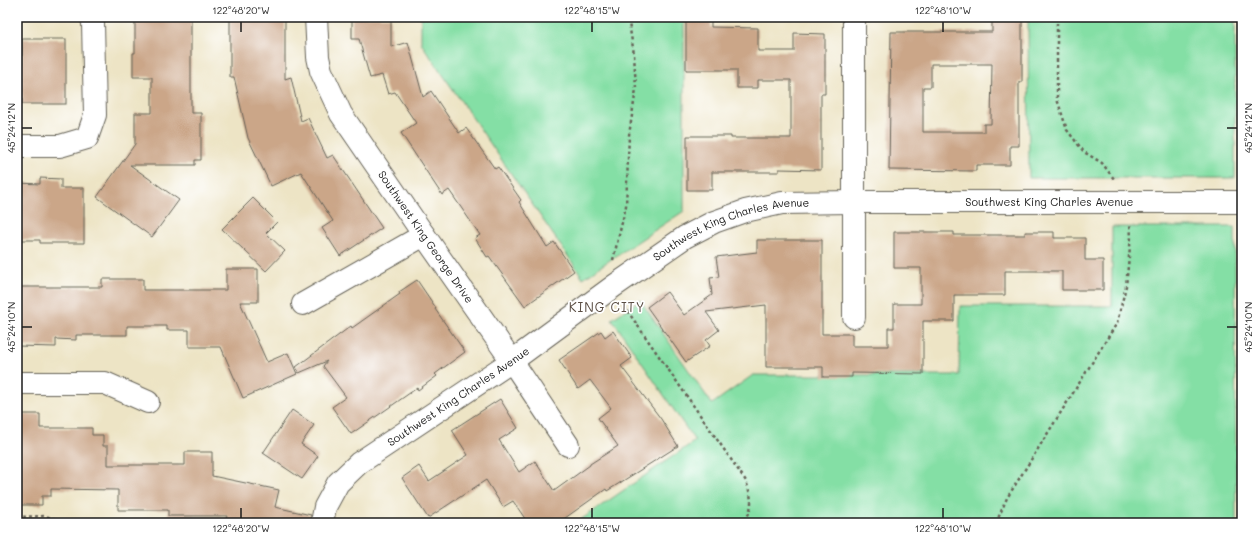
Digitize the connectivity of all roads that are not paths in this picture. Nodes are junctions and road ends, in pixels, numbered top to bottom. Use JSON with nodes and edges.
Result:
{"nodes":[{"id":1,"x":91,"y":17,"type":"edge"},
{"id":2,"x":316,"y":17,"type":"edge"},
{"id":3,"x":854,"y":17,"type":"edge"},
{"id":4,"x":17,"y":146,"type":"edge"},
{"id":5,"x":854,"y":202,"type":"junction"},
{"id":6,"x":1242,"y":202,"type":"edge"},
{"id":7,"x":424,"y":235,"type":"junction"},
{"id":8,"x":302,"y":304,"type":"dead end"},
{"id":9,"x":854,"y":317,"type":"dead end"},
{"id":10,"x":512,"y":361,"type":"junction"},
{"id":11,"x":17,"y":383,"type":"edge"},
{"id":12,"x":148,"y":402,"type":"dead end"},
{"id":13,"x":568,"y":445,"type":"dead end"},
{"id":14,"x":322,"y":523,"type":"edge"}],
"edges":[{"from":1,"to":4,"type":"street"},
{"from":2,"to":7,"type":"street","name":"Southwest King George Drive"},
{"from":3,"to":5,"type":"street"},
{"from":5,"to":6,"type":"street","name":"Southwest King Charles Avenue"},
{"from":5,"to":9,"type":"street"},
{"from":5,"to":10,"type":"street","name":"Southwest King Charles Avenue"},
{"from":7,"to":8,"type":"street"},
{"from":7,"to":10,"type":"street","name":"Southwest King George Drive"},
{"from":10,"to":13,"type":"street","name":"Southwest King George Drive"},
{"from":10,"to":14,"type":"street","name":"Southwest King Charles Avenue"},
{"from":11,"to":12,"type":"street"}]}
